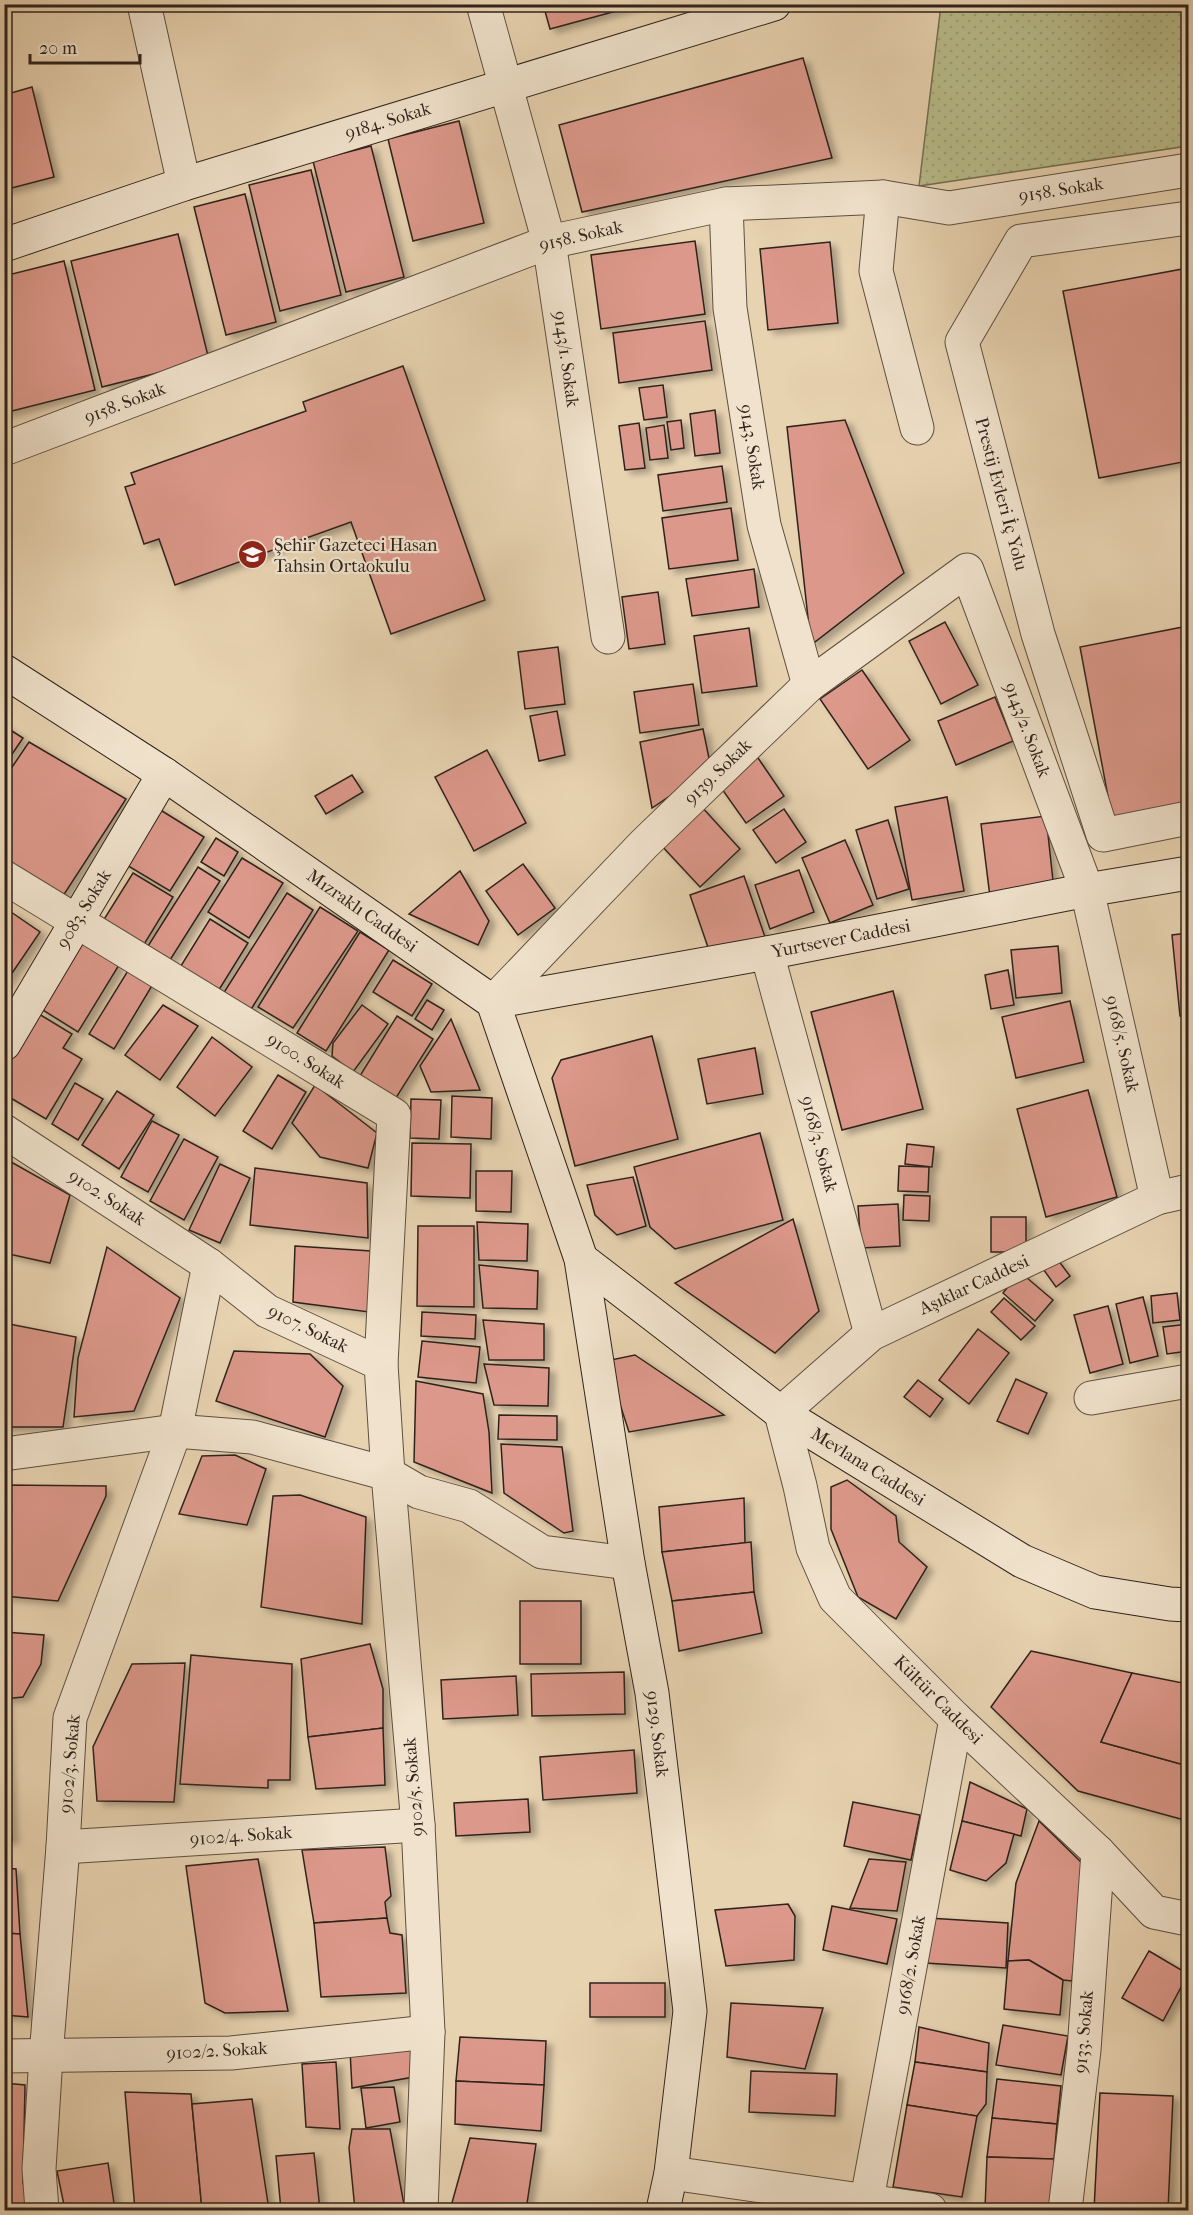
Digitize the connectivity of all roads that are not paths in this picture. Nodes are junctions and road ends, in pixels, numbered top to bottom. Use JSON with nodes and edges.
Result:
{"nodes":[{"id":1,"x":144,"y":4,"type":"edge"},
{"id":2,"x":483,"y":4,"type":"edge"},
{"id":3,"x":774,"y":4,"type":"edge"},
{"id":4,"x":504,"y":85,"type":"junction"},
{"id":5,"x":1188,"y":170,"type":"edge"},
{"id":6,"x":184,"y":184,"type":"junction"},
{"id":7,"x":883,"y":197,"type":"junction"},
{"id":8,"x":726,"y":204,"type":"junction"},
{"id":9,"x":1188,"y":218,"type":"edge"},
{"id":10,"x":549,"y":242,"type":"junction"},
{"id":11,"x":4,"y":245,"type":"edge"},
{"id":12,"x":917,"y":428,"type":"dead end"},
{"id":13,"x":4,"y":449,"type":"edge"},
{"id":14,"x":967,"y":570,"type":"joint"},
{"id":15,"x":608,"y":637,"type":"dead end"},
{"id":16,"x":4,"y":671,"type":"edge"},
{"id":17,"x":809,"y":685,"type":"junction"},
{"id":18,"x":164,"y":774,"type":"junction"},
{"id":19,"x":1188,"y":818,"type":"edge"},
{"id":20,"x":1188,"y":873,"type":"edge"},
{"id":21,"x":4,"y":877,"type":"edge"},
{"id":22,"x":1087,"y":890,"type":"junction"},
{"id":23,"x":77,"y":920,"type":"junction"},
{"id":24,"x":767,"y":953,"type":"junction"},
{"id":25,"x":493,"y":1002,"type":"junction"},
{"id":26,"x":4,"y":1044,"type":"edge"},
{"id":27,"x":4,"y":1131,"type":"edge"},
{"id":28,"x":1188,"y":1191,"type":"edge"},
{"id":29,"x":1157,"y":1198,"type":"junction"},
{"id":30,"x":581,"y":1259,"type":"junction"},
{"id":31,"x":209,"y":1265,"type":"junction"},
{"id":32,"x":871,"y":1334,"type":"junction"},
{"id":33,"x":381,"y":1364,"type":"junction"},
{"id":34,"x":1188,"y":1381,"type":"edge"},
{"id":35,"x":1091,"y":1398,"type":"dead end"},
{"id":36,"x":781,"y":1413,"type":"junction"},
{"id":37,"x":175,"y":1431,"type":"junction"},
{"id":38,"x":4,"y":1454,"type":"edge"},
{"id":39,"x":388,"y":1474,"type":"junction"},
{"id":40,"x":628,"y":1563,"type":"junction"},
{"id":41,"x":1188,"y":1605,"type":"edge"},
{"id":42,"x":956,"y":1719,"type":"junction"},
{"id":43,"x":418,"y":1825,"type":"junction"},
{"id":44,"x":63,"y":1847,"type":"junction"},
{"id":45,"x":1098,"y":1852,"type":"junction"},
{"id":46,"x":1188,"y":1919,"type":"edge"},
{"id":47,"x":428,"y":2032,"type":"junction"},
{"id":48,"x":4,"y":2056,"type":"edge"},
{"id":49,"x":46,"y":2056,"type":"junction"},
{"id":50,"x":671,"y":2173,"type":"junction"},
{"id":51,"x":866,"y":2206,"type":"edge"},
{"id":52,"x":42,"y":2211,"type":"edge"},
{"id":53,"x":421,"y":2211,"type":"edge"},
{"id":54,"x":663,"y":2211,"type":"edge"},
{"id":55,"x":930,"y":2211,"type":"edge"},
{"id":56,"x":1065,"y":2211,"type":"edge"}],
"edges":[{"from":1,"to":6,"type":"street"},
{"from":2,"to":4,"type":"street","name":"9143/1. Sokak"},
{"from":3,"to":4,"type":"street","name":"9184. Sokak"},
{"from":4,"to":6,"type":"street","name":"9184. Sokak"},
{"from":4,"to":10,"type":"street","name":"9143/1. Sokak"},
{"from":5,"to":7,"type":"street","name":"9158. Sokak"},
{"from":6,"to":11,"type":"street","name":"9184. Sokak"},
{"from":7,"to":8,"type":"street","name":"9158. Sokak"},
{"from":7,"to":12,"type":"street"},
{"from":8,"to":10,"type":"street","name":"9158. Sokak"},
{"from":8,"to":17,"type":"street","name":"9143. Sokak"},
{"from":9,"to":19,"type":"street","name":"Prestij Evleri İç Yolu"},
{"from":10,"to":13,"type":"street","name":"9158. Sokak"},
{"from":10,"to":15,"type":"street","name":"9143/1. Sokak"},
{"from":14,"to":17,"type":"street","name":"9139. Sokak"},
{"from":14,"to":22,"type":"street","name":"9143/2. Sokak"},
{"from":16,"to":18,"type":"street","name":"Mızraklı Caddesi"},
{"from":17,"to":25,"type":"street","name":"9139. Sokak"},
{"from":18,"to":23,"type":"street","name":"9083. Sokak"},
{"from":18,"to":25,"type":"street","name":"Mızraklı Caddesi"},
{"from":20,"to":22,"type":"street","name":"Yurtsever Caddesi"},
{"from":21,"to":23,"type":"street","name":"9100. Sokak"},
{"from":22,"to":24,"type":"street","name":"Yurtsever Caddesi"},
{"from":22,"to":29,"type":"street","name":"9168/5. Sokak"},
{"from":23,"to":26,"type":"street","name":"9083. Sokak"},
{"from":23,"to":33,"type":"street","name":"9100. Sokak"},
{"from":24,"to":25,"type":"street","name":"Yurtsever Caddesi"},
{"from":24,"to":32,"type":"street","name":"9168/3. Sokak"},
{"from":25,"to":30,"type":"street"},
{"from":27,"to":31,"type":"street","name":"9102. Sokak"},
{"from":28,"to":29,"type":"street","name":"Aşıklar Caddesi"},
{"from":29,"to":32,"type":"street","name":"Aşıklar Caddesi"},
{"from":30,"to":36,"type":"street","name":"Mevlana Caddesi"},
{"from":30,"to":40,"type":"street","name":"9129. Sokak"},
{"from":31,"to":33,"type":"street","name":"9107. Sokak"},
{"from":31,"to":37,"type":"street","name":"9102/3. Sokak"},
{"from":32,"to":36,"type":"street","name":"Aşıklar Caddesi"},
{"from":33,"to":39,"type":"street","name":"9102/5. Sokak"},
{"from":34,"to":35,"type":"street"},
{"from":36,"to":41,"type":"street","name":"Mevlana Caddesi"},
{"from":36,"to":42,"type":"street","name":"Kültür Caddesi"},
{"from":37,"to":38,"type":"street"},
{"from":37,"to":39,"type":"street"},
{"from":37,"to":44,"type":"street","name":"9102/3. Sokak"},
{"from":39,"to":40,"type":"street"},
{"from":39,"to":43,"type":"street","name":"9102/5. Sokak"},
{"from":40,"to":50,"type":"street","name":"9129. Sokak"},
{"from":42,"to":45,"type":"street","name":"Kültür Caddesi"},
{"from":42,"to":51,"type":"street","name":"9168/2. Sokak"},
{"from":43,"to":44,"type":"street","name":"9102/4. Sokak"},
{"from":43,"to":47,"type":"street","name":"9102/5. Sokak"},
{"from":44,"to":49,"type":"street","name":"9102/3. Sokak"},
{"from":45,"to":46,"type":"street","name":"Kültür Caddesi"},
{"from":45,"to":56,"type":"street","name":"9133. Sokak"},
{"from":47,"to":49,"type":"street","name":"9102/2. Sokak"},
{"from":47,"to":53,"type":"street","name":"9102/5. Sokak"},
{"from":48,"to":49,"type":"street","name":"9102/2. Sokak"},
{"from":49,"to":52,"type":"street","name":"9102/3. Sokak"},
{"from":50,"to":51,"type":"street"},
{"from":50,"to":54,"type":"street","name":"9129. Sokak"},
{"from":51,"to":55,"type":"street"}]}
